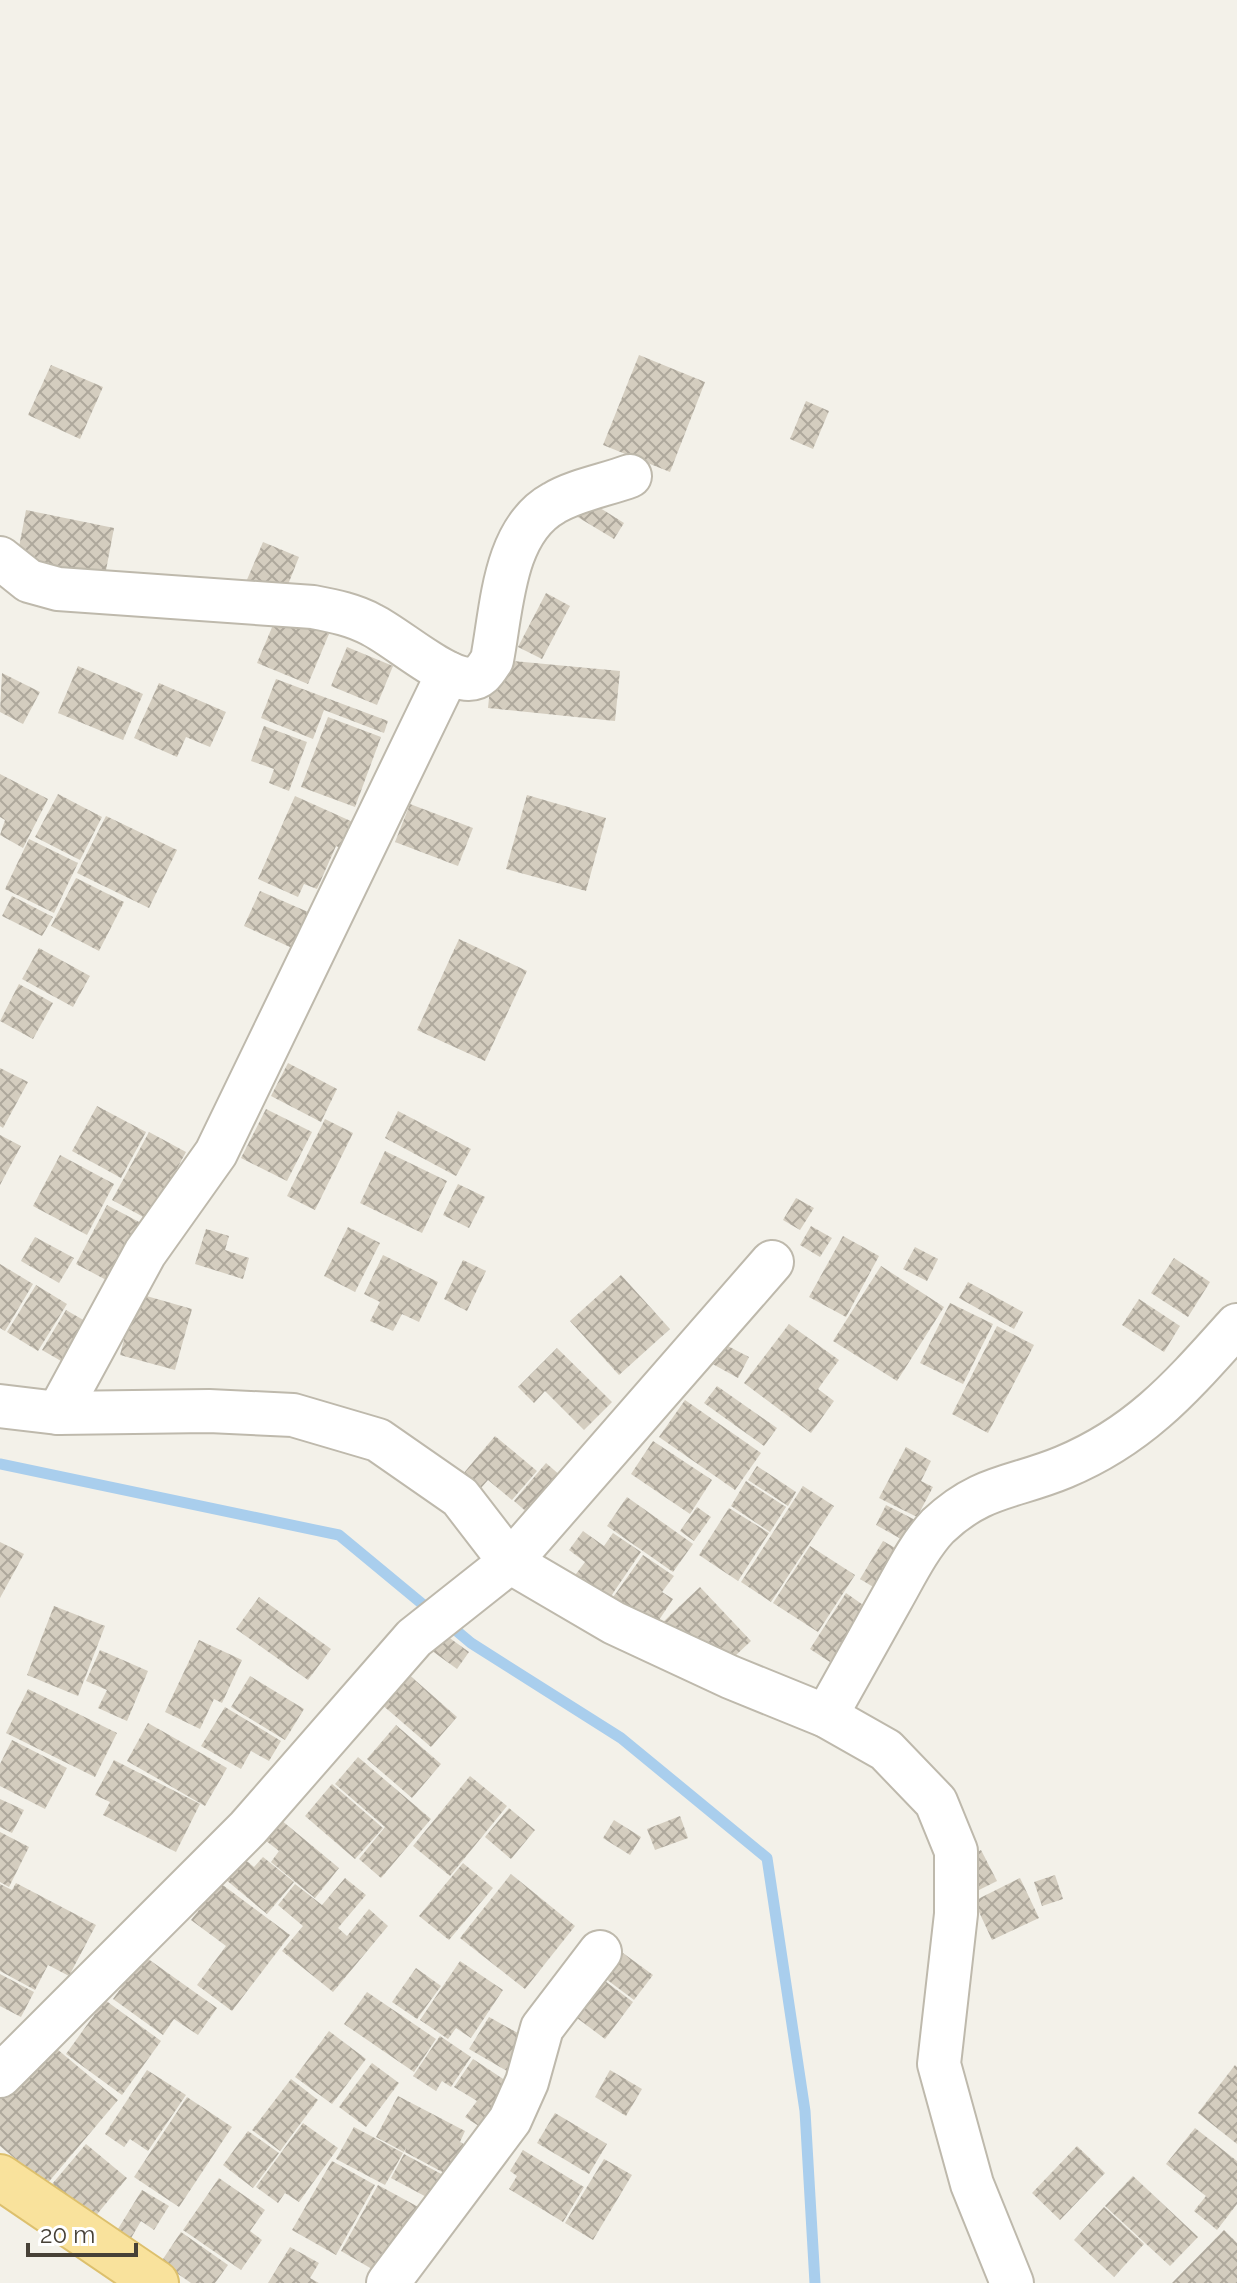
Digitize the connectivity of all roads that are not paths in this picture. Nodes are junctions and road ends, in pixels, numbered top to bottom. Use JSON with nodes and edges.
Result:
{"nodes":[{"id":1,"x":630,"y":476,"type":"dead end"},
{"id":2,"x":0,"y":558,"type":"edge"},
{"id":3,"x":448,"y":673,"type":"junction"},
{"id":4,"x":772,"y":1262,"type":"dead end"},
{"id":5,"x":1237,"y":1325,"type":"edge"},
{"id":6,"x":0,"y":1406,"type":"edge"},
{"id":7,"x":58,"y":1413,"type":"junction"},
{"id":8,"x":510,"y":1562,"type":"junction"},
{"id":9,"x":826,"y":1716,"type":"junction"},
{"id":10,"x":600,"y":1952,"type":"dead end"},
{"id":11,"x":0,"y":2076,"type":"edge"},
{"id":12,"x":0,"y":2177,"type":"edge"},
{"id":13,"x":156,"y":2283,"type":"edge"},
{"id":14,"x":388,"y":2283,"type":"edge"},
{"id":15,"x":1012,"y":2283,"type":"edge"}],
"edges":[{"from":1,"to":3,"type":"street"},
{"from":2,"to":3,"type":"street"},
{"from":3,"to":7,"type":"street"},
{"from":4,"to":8,"type":"street"},
{"from":5,"to":9,"type":"street"},
{"from":6,"to":7,"type":"street"},
{"from":7,"to":8,"type":"street"},
{"from":8,"to":9,"type":"street"},
{"from":8,"to":11,"type":"street"},
{"from":9,"to":15,"type":"street"},
{"from":10,"to":14,"type":"street"},
{"from":12,"to":13,"type":"main road"}]}
